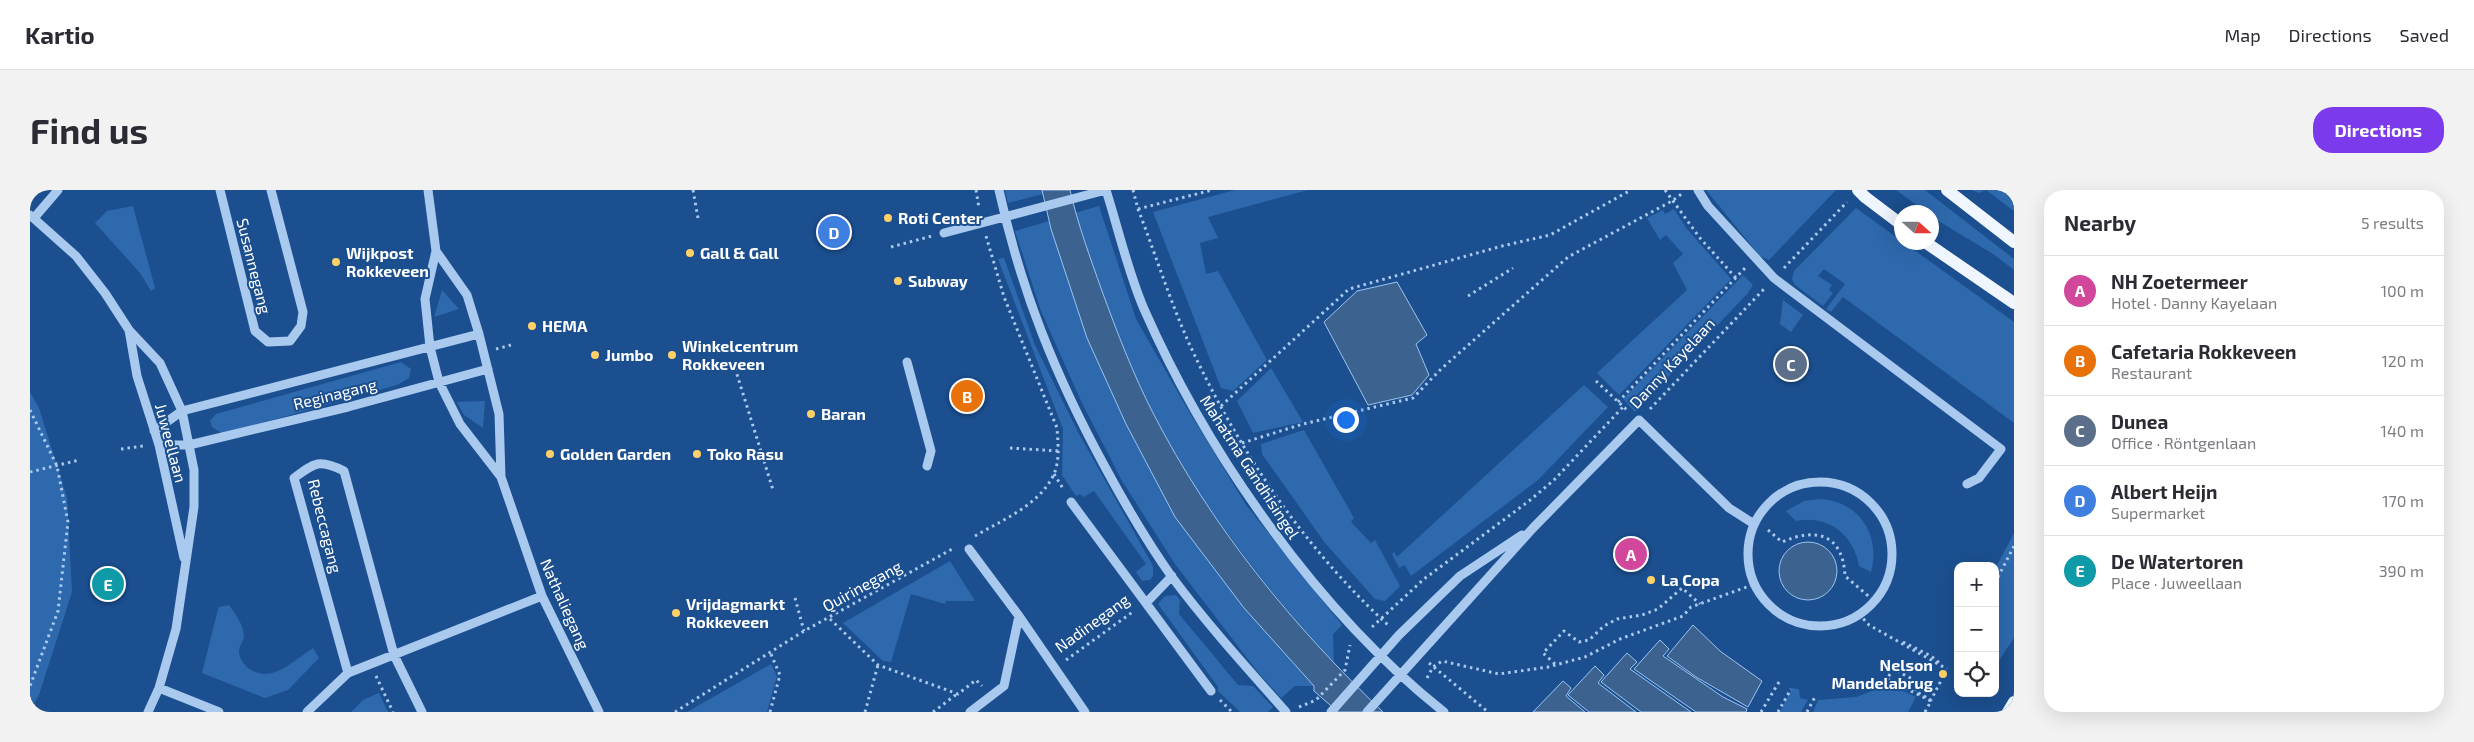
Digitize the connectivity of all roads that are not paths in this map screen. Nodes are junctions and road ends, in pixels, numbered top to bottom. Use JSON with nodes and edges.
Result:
{"nodes":[{"id":1,"x":58,"y":190,"type":"edge"},
{"id":2,"x":220,"y":190,"type":"edge"},
{"id":3,"x":271,"y":190,"type":"edge"},
{"id":4,"x":428,"y":190,"type":"edge"},
{"id":5,"x":999,"y":190,"type":"edge"},
{"id":6,"x":1106,"y":190,"type":"edge"},
{"id":7,"x":1698,"y":190,"type":"edge"},
{"id":8,"x":1946,"y":190,"type":"edge"},
{"id":9,"x":1861,"y":193,"type":"edge"},
{"id":10,"x":32,"y":216,"type":"edge"},
{"id":11,"x":1005,"y":218,"type":"junction"},
{"id":12,"x":1894,"y":219,"type":"edge"},
{"id":13,"x":944,"y":233,"type":"road end"},
{"id":14,"x":2014,"y":242,"type":"edge"},
{"id":15,"x":1937,"y":250,"type":"edge"},
{"id":16,"x":436,"y":251,"type":"junction"},
{"id":17,"x":2014,"y":303,"type":"edge"},
{"id":18,"x":129,"y":330,"type":"junction"},
{"id":19,"x":479,"y":334,"type":"junction"},
{"id":20,"x":430,"y":347,"type":"junction"},
{"id":21,"x":907,"y":362,"type":"dead end"},
{"id":22,"x":488,"y":369,"type":"junction"},
{"id":23,"x":439,"y":382,"type":"junction"},
{"id":24,"x":182,"y":410,"type":"junction"},
{"id":25,"x":154,"y":431,"type":"junction"},
{"id":26,"x":189,"y":445,"type":"junction"},
{"id":27,"x":159,"y":446,"type":"junction"},
{"id":28,"x":927,"y":466,"type":"dead end"},
{"id":29,"x":501,"y":477,"type":"junction"},
{"id":30,"x":1967,"y":484,"type":"dead end"},
{"id":31,"x":1071,"y":502,"type":"dead end"},
{"id":32,"x":1754,"y":524,"type":"junction"},
{"id":33,"x":1533,"y":528,"type":"junction"},
{"id":34,"x":969,"y":549,"type":"dead end"},
{"id":35,"x":185,"y":563,"type":"junction"},
{"id":36,"x":1172,"y":576,"type":"junction"},
{"id":37,"x":542,"y":596,"type":"junction"},
{"id":38,"x":1146,"y":603,"type":"junction"},
{"id":39,"x":1019,"y":616,"type":"junction"},
{"id":40,"x":394,"y":655,"type":"junction"},
{"id":41,"x":1382,"y":656,"type":"junction"},
{"id":42,"x":348,"y":673,"type":"junction"},
{"id":43,"x":1402,"y":674,"type":"junction"},
{"id":44,"x":158,"y":688,"type":"junction"},
{"id":45,"x":1211,"y":691,"type":"dead end"},
{"id":46,"x":2014,"y":702,"type":"edge"},
{"id":47,"x":148,"y":712,"type":"edge"},
{"id":48,"x":219,"y":712,"type":"edge"},
{"id":49,"x":307,"y":712,"type":"edge"},
{"id":50,"x":422,"y":712,"type":"edge"},
{"id":51,"x":599,"y":712,"type":"edge"},
{"id":52,"x":970,"y":712,"type":"edge"},
{"id":53,"x":1085,"y":712,"type":"edge"},
{"id":54,"x":1286,"y":712,"type":"edge"},
{"id":55,"x":1331,"y":712,"type":"edge"},
{"id":56,"x":1366,"y":712,"type":"edge"},
{"id":57,"x":1444,"y":712,"type":"edge"},
{"id":58,"x":2008,"y":712,"type":"edge"}],
"edges":[{"from":1,"to":10,"type":"street"},
{"from":2,"to":3,"type":"street","name":"Susannegang"},
{"from":4,"to":16,"type":"street","name":"Nathaliegang"},
{"from":5,"to":11,"type":"street"},
{"from":6,"to":11,"type":"street"},
{"from":6,"to":41,"type":"street","name":"Mahatma Gandhisingel"},
{"from":7,"to":30,"type":"street"},
{"from":8,"to":14,"type":"main road"},
{"from":9,"to":12,"type":"main road"},
{"from":10,"to":18,"type":"street","name":"Juweellaan"},
{"from":11,"to":13,"type":"street"},
{"from":11,"to":36,"type":"street"},
{"from":15,"to":17,"type":"main road"},
{"from":16,"to":19,"type":"street","name":"Nathaliegang"},
{"from":16,"to":20,"type":"street","name":"Nathaliegang"},
{"from":18,"to":24,"type":"street","name":"Juweellaan"},
{"from":18,"to":25,"type":"street","name":"Juweellaan"},
{"from":19,"to":20,"type":"street","name":"Reginagang"},
{"from":19,"to":22,"type":"street","name":"Nathaliegang"},
{"from":20,"to":23,"type":"street","name":"Nathaliegang"},
{"from":20,"to":24,"type":"street","name":"Reginagang"},
{"from":21,"to":28,"type":"street"},
{"from":22,"to":23,"type":"street","name":"Reginagang"},
{"from":22,"to":29,"type":"street","name":"Nathaliegang"},
{"from":23,"to":26,"type":"street","name":"Reginagang"},
{"from":23,"to":29,"type":"street","name":"Nathaliegang"},
{"from":24,"to":25,"type":"street","name":"Reginagang"},
{"from":24,"to":26,"type":"street"},
{"from":25,"to":27,"type":"street","name":"Juweellaan"},
{"from":26,"to":27,"type":"street","name":"Reginagang"},
{"from":26,"to":35,"type":"street","name":"Juweellaan"},
{"from":27,"to":35,"type":"street","name":"Juweellaan"},
{"from":29,"to":37,"type":"street","name":"Nathaliegang"},
{"from":31,"to":38,"type":"street"},
{"from":32,"to":32,"type":"street"},
{"from":32,"to":33,"type":"street","name":"Danny Kayelaan"},
{"from":33,"to":41,"type":"street","name":"Danny Kayelaan"},
{"from":33,"to":43,"type":"street","name":"Danny Kayelaan"},
{"from":34,"to":39,"type":"street","name":"Nadinegang"},
{"from":35,"to":44,"type":"street","name":"Juweellaan"},
{"from":36,"to":38,"type":"street"},
{"from":36,"to":54,"type":"street"},
{"from":37,"to":40,"type":"street"},
{"from":37,"to":51,"type":"street","name":"Nathaliegang"},
{"from":38,"to":45,"type":"street"},
{"from":39,"to":52,"type":"street"},
{"from":39,"to":53,"type":"street","name":"Nadinegang"},
{"from":40,"to":42,"type":"street"},
{"from":40,"to":42,"type":"street","name":"Rebeccagang"},
{"from":40,"to":50,"type":"street"},
{"from":41,"to":43,"type":"street","name":"Mahatma Gandhisingel"},
{"from":41,"to":55,"type":"street","name":"Danny Kayelaan"},
{"from":42,"to":49,"type":"street"},
{"from":43,"to":56,"type":"street","name":"Danny Kayelaan"},
{"from":43,"to":57,"type":"street","name":"Mahatma Gandhisingel"},
{"from":44,"to":47,"type":"street","name":"Juweellaan"},
{"from":44,"to":48,"type":"street"},
{"from":46,"to":58,"type":"main road"}]}
